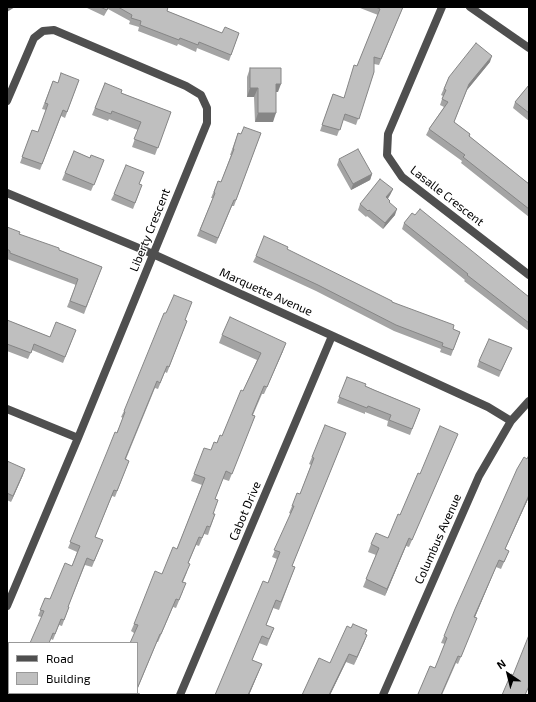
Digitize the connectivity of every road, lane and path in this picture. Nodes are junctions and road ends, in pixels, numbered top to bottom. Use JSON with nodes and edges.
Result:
{"nodes":[{"id":1,"x":442,"y":7,"type":"edge"},
{"id":2,"x":470,"y":7,"type":"edge"},
{"id":3,"x":529,"y":48,"type":"edge"},
{"id":4,"x":7,"y":101,"type":"edge"},
{"id":5,"x":7,"y":193,"type":"edge"},
{"id":6,"x":153,"y":254,"type":"junction"},
{"id":7,"x":529,"y":275,"type":"edge"},
{"id":8,"x":332,"y":336,"type":"junction"},
{"id":9,"x":529,"y":401,"type":"edge"},
{"id":10,"x":7,"y":409,"type":"edge"},
{"id":11,"x":511,"y":421,"type":"junction"},
{"id":12,"x":78,"y":438,"type":"junction"},
{"id":13,"x":7,"y":606,"type":"edge"},
{"id":14,"x":180,"y":695,"type":"edge"},
{"id":15,"x":383,"y":695,"type":"edge"}],
"edges":[{"from":1,"to":7,"type":"street","name":"Lasalle Crescent"},
{"from":2,"to":3,"type":"street"},
{"from":4,"to":6,"type":"street","name":"Liberty Crescent"},
{"from":5,"to":6,"type":"street","name":"Marquette Avenue"},
{"from":6,"to":8,"type":"street","name":"Marquette Avenue"},
{"from":6,"to":12,"type":"street","name":"Liberty Crescent"},
{"from":8,"to":11,"type":"street","name":"Marquette Avenue"},
{"from":8,"to":14,"type":"street","name":"Cabot Drive"},
{"from":9,"to":11,"type":"street","name":"Columbus Avenue"},
{"from":10,"to":12,"type":"street"},
{"from":11,"to":15,"type":"street","name":"Columbus Avenue"},
{"from":12,"to":13,"type":"street","name":"Liberty Crescent"}]}
